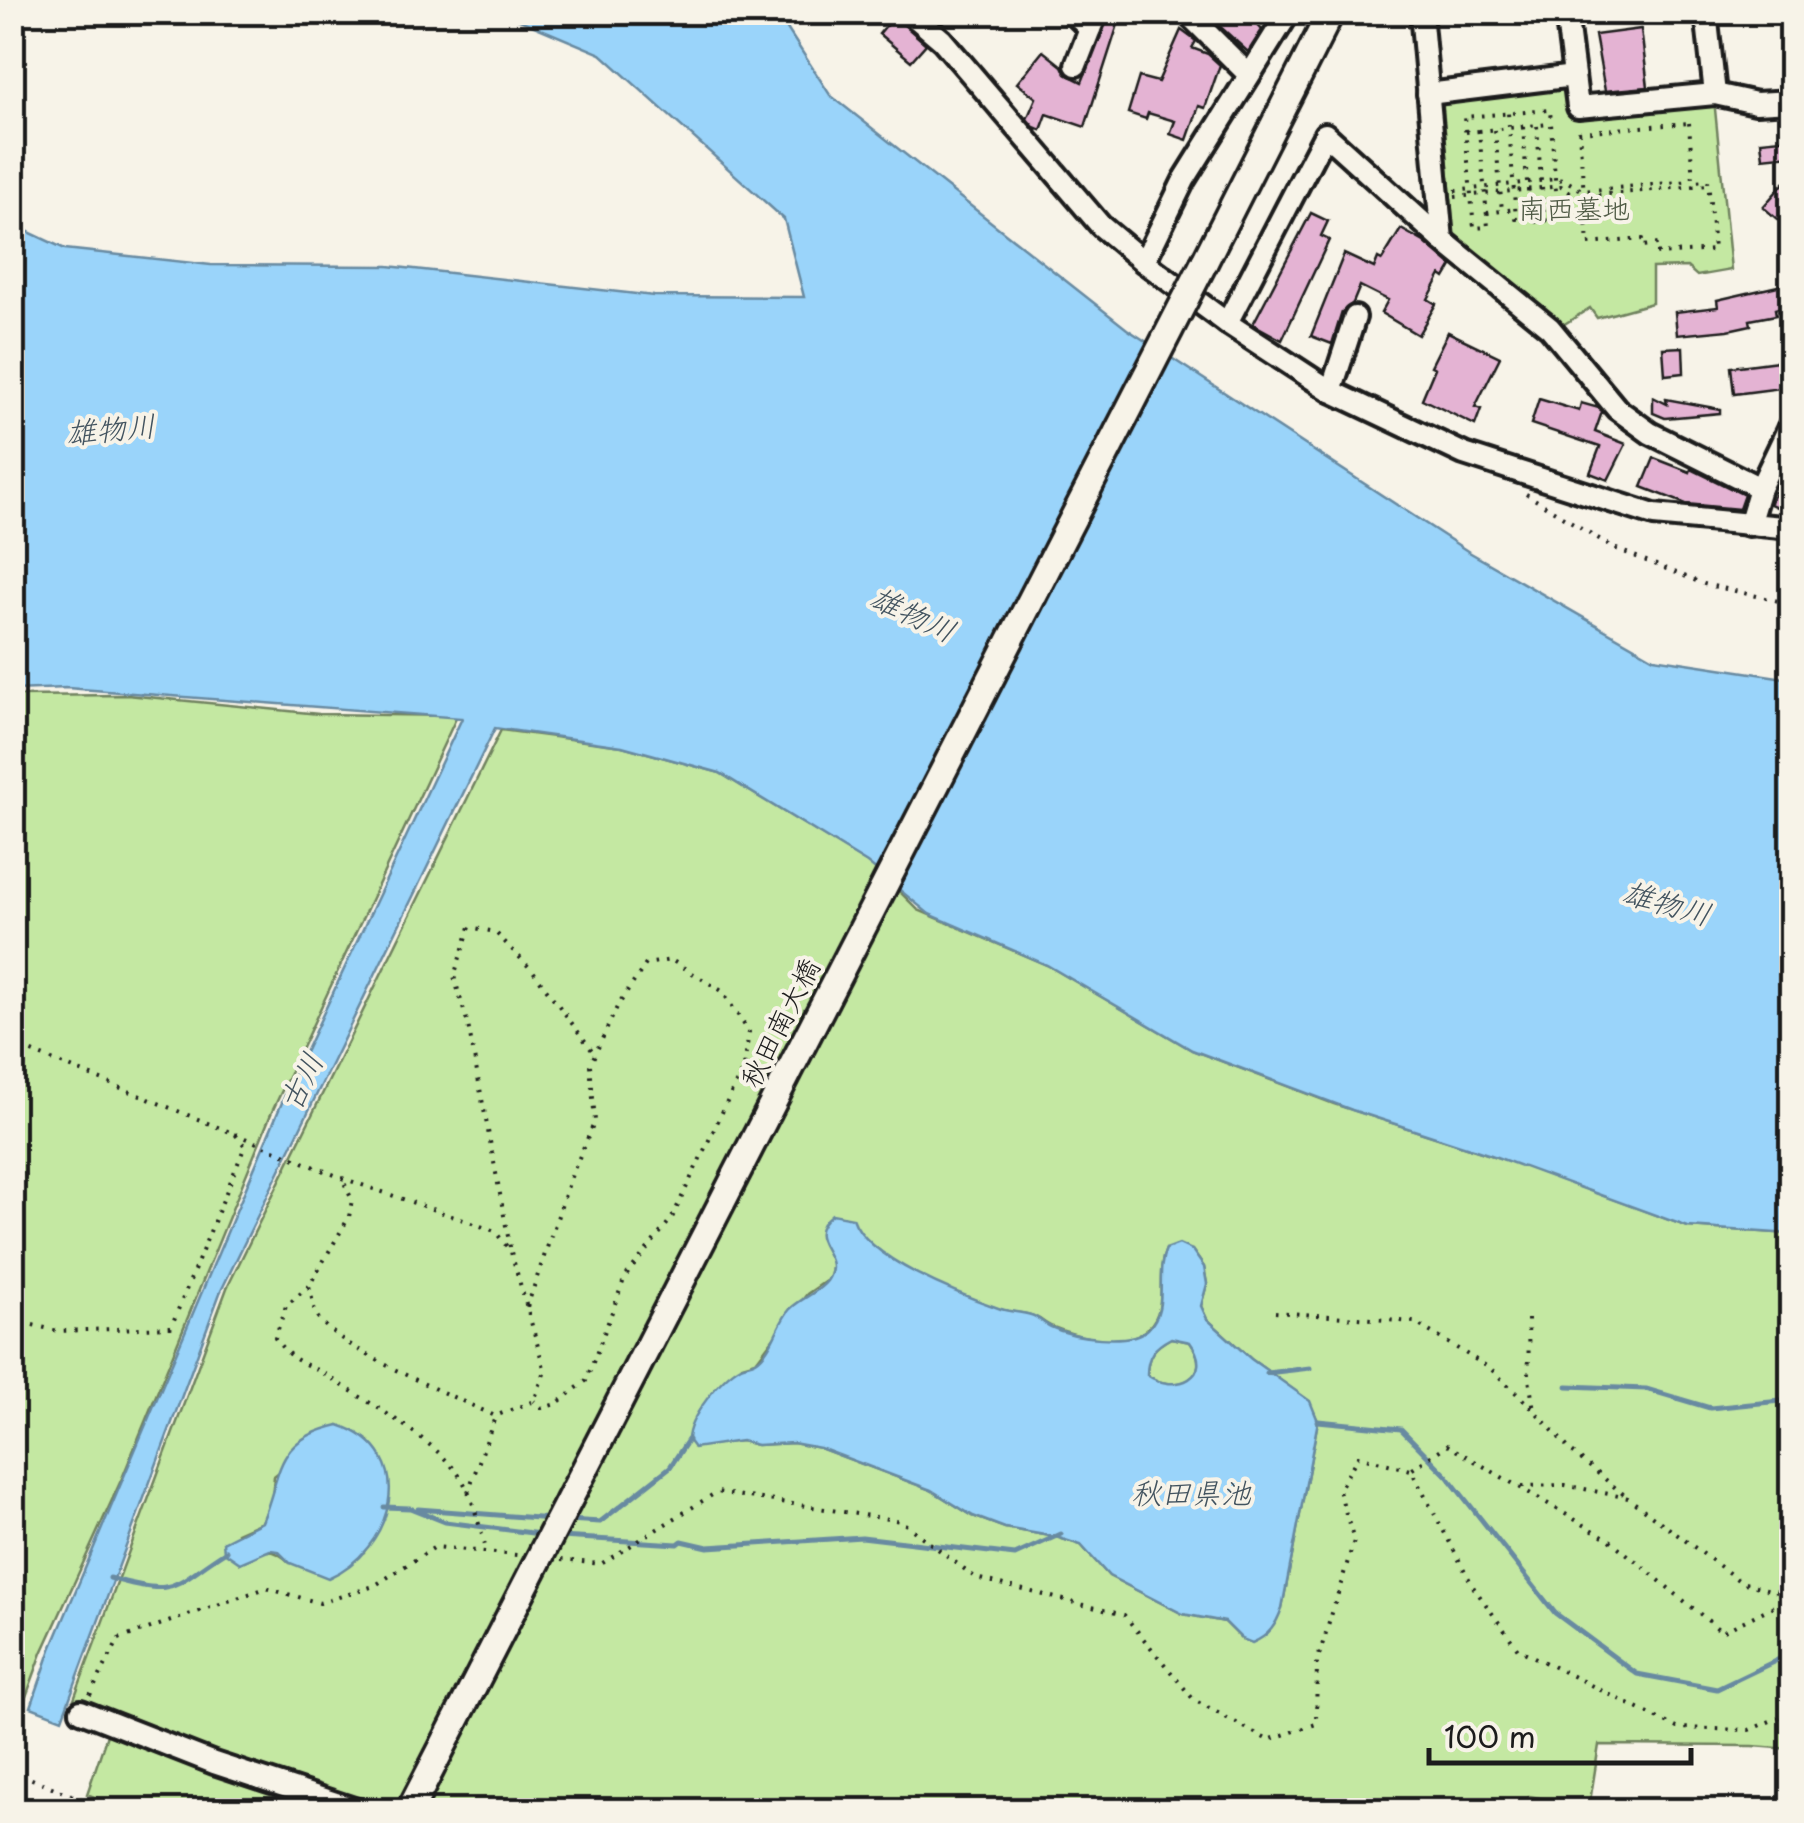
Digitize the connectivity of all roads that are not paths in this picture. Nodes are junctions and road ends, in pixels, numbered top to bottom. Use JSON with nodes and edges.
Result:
{"nodes":[{"id":1,"x":909,"y":12,"type":"edge"},
{"id":2,"x":1072,"y":12,"type":"edge"},
{"id":3,"x":1186,"y":12,"type":"edge"},
{"id":4,"x":1288,"y":12,"type":"edge"},
{"id":5,"x":1331,"y":12,"type":"edge"},
{"id":6,"x":1420,"y":12,"type":"edge"},
{"id":7,"x":1566,"y":12,"type":"edge"},
{"id":8,"x":1706,"y":12,"type":"edge"},
{"id":9,"x":1094,"y":20,"type":"edge"},
{"id":10,"x":1076,"y":65,"type":"dead end"},
{"id":11,"x":1249,"y":76,"type":"junction"},
{"id":12,"x":1574,"y":76,"type":"junction"},
{"id":13,"x":1428,"y":94,"type":"junction"},
{"id":14,"x":1715,"y":94,"type":"junction"},
{"id":15,"x":1792,"y":101,"type":"edge"},
{"id":16,"x":1442,"y":240,"type":"junction"},
{"id":17,"x":1144,"y":262,"type":"junction"},
{"id":18,"x":1355,"y":316,"type":"dead end"},
{"id":19,"x":1227,"y":323,"type":"junction"},
{"id":20,"x":1331,"y":392,"type":"junction"},
{"id":21,"x":1792,"y":422,"type":"edge"},
{"id":22,"x":1760,"y":488,"type":"junction"},
{"id":23,"x":1750,"y":524,"type":"junction"},
{"id":24,"x":1792,"y":528,"type":"edge"},
{"id":25,"x":82,"y":1711,"type":"road end"},
{"id":26,"x":358,"y":1810,"type":"edge"},
{"id":27,"x":410,"y":1810,"type":"edge"}],
"edges":[{"from":1,"to":17,"type":"street"},
{"from":2,"to":9,"type":"street"},
{"from":3,"to":11,"type":"street"},
{"from":4,"to":11,"type":"street"},
{"from":5,"to":27,"type":"street","name":"秋田南大橋","bridge":true},
{"from":6,"to":13,"type":"street"},
{"from":7,"to":12,"type":"street"},
{"from":8,"to":14,"type":"street"},
{"from":9,"to":10,"type":"street"},
{"from":11,"to":17,"type":"street"},
{"from":12,"to":13,"type":"street"},
{"from":12,"to":14,"type":"street"},
{"from":13,"to":16,"type":"street"},
{"from":14,"to":15,"type":"street"},
{"from":16,"to":19,"type":"street"},
{"from":16,"to":22,"type":"street"},
{"from":17,"to":19,"type":"street"},
{"from":18,"to":20,"type":"street"},
{"from":19,"to":20,"type":"street"},
{"from":20,"to":23,"type":"street"},
{"from":21,"to":22,"type":"street"},
{"from":22,"to":23,"type":"street"},
{"from":23,"to":24,"type":"street"},
{"from":25,"to":26,"type":"street"}]}
